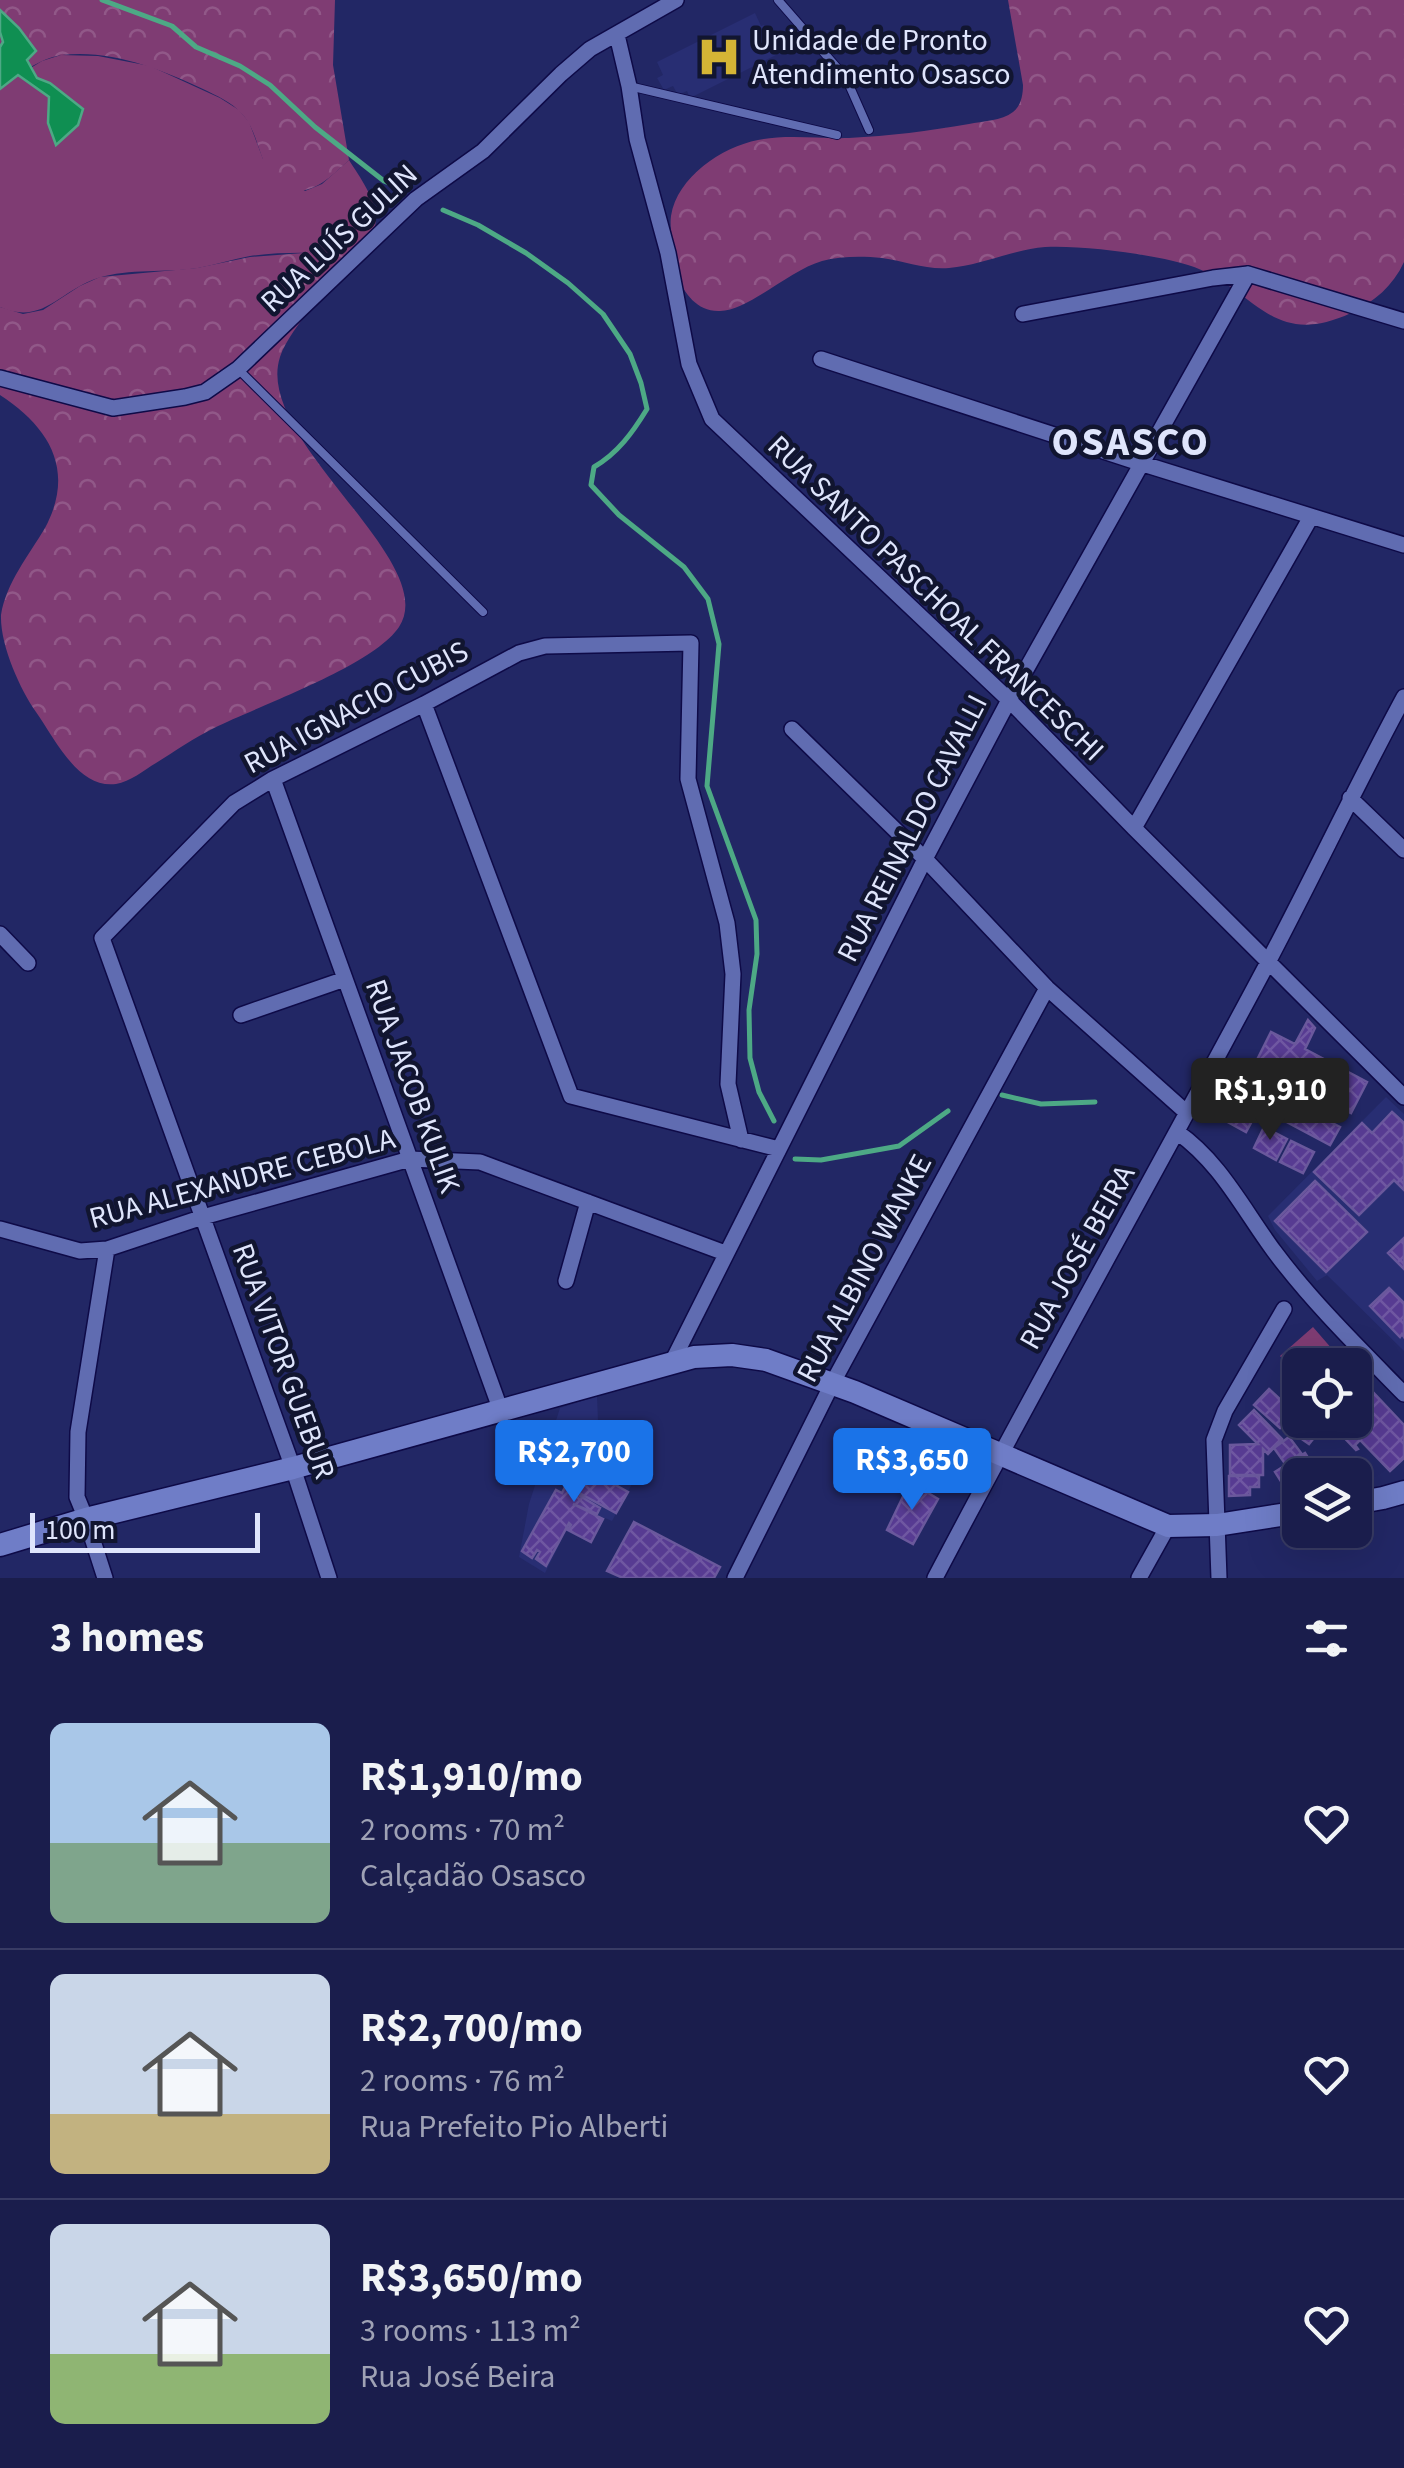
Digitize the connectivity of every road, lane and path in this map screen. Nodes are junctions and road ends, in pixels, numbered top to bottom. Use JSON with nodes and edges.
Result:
{"nodes":[{"id":1,"x":676,"y":0,"type":"edge"},
{"id":2,"x":778,"y":0,"type":"edge"},
{"id":3,"x":617,"y":35,"type":"junction"},
{"id":4,"x":629,"y":86,"type":"junction"},
{"id":5,"x":868,"y":130,"type":"dead end"},
{"id":6,"x":837,"y":136,"type":"dead end"},
{"id":7,"x":1248,"y":274,"type":"junction"},
{"id":8,"x":1022,"y":314,"type":"dead end"},
{"id":9,"x":1404,"y":321,"type":"edge"},
{"id":10,"x":821,"y":359,"type":"dead end"},
{"id":11,"x":238,"y":369,"type":"junction"},
{"id":12,"x":0,"y":378,"type":"edge"},
{"id":13,"x":1140,"y":464,"type":"junction"},
{"id":14,"x":1311,"y":516,"type":"junction"},
{"id":15,"x":1404,"y":545,"type":"edge"},
{"id":16,"x":484,"y":612,"type":"dead end"},
{"id":17,"x":1404,"y":697,"type":"edge"},
{"id":18,"x":1009,"y":700,"type":"junction"},
{"id":19,"x":424,"y":704,"type":"junction"},
{"id":20,"x":792,"y":729,"type":"dead end"},
{"id":21,"x":273,"y":780,"type":"junction"},
{"id":22,"x":1350,"y":798,"type":"junction"},
{"id":23,"x":1134,"y":828,"type":"junction"},
{"id":24,"x":1404,"y":850,"type":"edge"},
{"id":25,"x":925,"y":860,"type":"junction"},
{"id":26,"x":0,"y":934,"type":"edge"},
{"id":27,"x":102,"y":938,"type":"joint"},
{"id":28,"x":1268,"y":962,"type":"junction"},
{"id":29,"x":28,"y":963,"type":"dead end"},
{"id":30,"x":345,"y":979,"type":"junction"},
{"id":31,"x":1048,"y":988,"type":"junction"},
{"id":32,"x":242,"y":1014,"type":"dead end"},
{"id":33,"x":1404,"y":1097,"type":"edge"},
{"id":34,"x":1187,"y":1112,"type":"junction"},
{"id":35,"x":1176,"y":1132,"type":"junction"},
{"id":36,"x":742,"y":1140,"type":"junction"},
{"id":37,"x":779,"y":1150,"type":"junction"},
{"id":38,"x":410,"y":1159,"type":"junction"},
{"id":39,"x":588,"y":1202,"type":"junction"},
{"id":40,"x":203,"y":1217,"type":"junction"},
{"id":41,"x":0,"y":1230,"type":"edge"},
{"id":42,"x":107,"y":1249,"type":"junction"},
{"id":43,"x":725,"y":1253,"type":"junction"},
{"id":44,"x":566,"y":1281,"type":"dead end"},
{"id":45,"x":1284,"y":1309,"type":"dead end"},
{"id":46,"x":670,"y":1364,"type":"junction"},
{"id":47,"x":832,"y":1384,"type":"junction"},
{"id":48,"x":1404,"y":1394,"type":"edge"},
{"id":49,"x":501,"y":1410,"type":"junction"},
{"id":50,"x":1000,"y":1454,"type":"junction"},
{"id":51,"x":293,"y":1468,"type":"junction"},
{"id":52,"x":1404,"y":1492,"type":"edge"},
{"id":53,"x":1372,"y":1500,"type":"edge"},
{"id":54,"x":1282,"y":1515,"type":"edge"},
{"id":55,"x":86,"y":1518,"type":"junction"},
{"id":56,"x":1218,"y":1525,"type":"junction"},
{"id":57,"x":1168,"y":1526,"type":"junction"},
{"id":58,"x":0,"y":1545,"type":"edge"},
{"id":59,"x":105,"y":1578,"type":"edge"},
{"id":60,"x":329,"y":1578,"type":"edge"},
{"id":61,"x":736,"y":1578,"type":"edge"},
{"id":62,"x":936,"y":1578,"type":"edge"},
{"id":63,"x":1139,"y":1578,"type":"edge"},
{"id":64,"x":1220,"y":1578,"type":"edge"}],
"edges":[{"from":1,"to":3,"type":"street","name":"RUA LUÍS GULIN"},
{"from":2,"to":5,"type":"lane"},
{"from":3,"to":4,"type":"street","name":"RUA SANTO PASCHOAL FRANCESCHI"},
{"from":3,"to":11,"type":"street","name":"RUA LUÍS GULIN"},
{"from":4,"to":6,"type":"lane"},
{"from":4,"to":18,"type":"street","name":"RUA SANTO PASCHOAL FRANCESCHI"},
{"from":7,"to":8,"type":"street"},
{"from":7,"to":9,"type":"street"},
{"from":7,"to":13,"type":"street","name":"RUA REINALDO CAVALLI"},
{"from":10,"to":13,"type":"street"},
{"from":11,"to":12,"type":"street","name":"RUA LUÍS GULIN"},
{"from":11,"to":16,"type":"lane"},
{"from":13,"to":14,"type":"street"},
{"from":13,"to":18,"type":"street","name":"RUA REINALDO CAVALLI"},
{"from":14,"to":15,"type":"street"},
{"from":14,"to":23,"type":"street"},
{"from":17,"to":22,"type":"street","name":"RUA JOSÉ BEIRA"},
{"from":18,"to":23,"type":"street","name":"RUA SANTO PASCHOAL FRANCESCHI"},
{"from":18,"to":25,"type":"street","name":"RUA REINALDO CAVALLI"},
{"from":19,"to":21,"type":"street","name":"RUA IGNACIO CUBIS"},
{"from":19,"to":36,"type":"street"},
{"from":19,"to":36,"type":"street","name":"RUA IGNACIO CUBIS"},
{"from":20,"to":25,"type":"street"},
{"from":21,"to":27,"type":"street","name":"RUA IGNACIO CUBIS"},
{"from":21,"to":30,"type":"street","name":"RUA JACOB KULIK"},
{"from":22,"to":24,"type":"street"},
{"from":22,"to":28,"type":"street","name":"RUA JOSÉ BEIRA"},
{"from":23,"to":28,"type":"street","name":"RUA SANTO PASCHOAL FRANCESCHI"},
{"from":25,"to":31,"type":"street"},
{"from":25,"to":37,"type":"street","name":"RUA REINALDO CAVALLI"},
{"from":26,"to":29,"type":"street"},
{"from":27,"to":40,"type":"street","name":"RUA VITOR GUEBUR"},
{"from":28,"to":33,"type":"street","name":"RUA SANTO PASCHOAL FRANCESCHI"},
{"from":28,"to":34,"type":"street","name":"RUA JOSÉ BEIRA"},
{"from":30,"to":32,"type":"street"},
{"from":30,"to":38,"type":"street","name":"RUA JACOB KULIK"},
{"from":31,"to":34,"type":"street"},
{"from":31,"to":47,"type":"street","name":"RUA ALBINO WANKE"},
{"from":34,"to":35,"type":"street","name":"RUA JOSÉ BEIRA"},
{"from":35,"to":48,"type":"street"},
{"from":35,"to":50,"type":"street","name":"RUA JOSÉ BEIRA"},
{"from":36,"to":37,"type":"street"},
{"from":37,"to":43,"type":"street","name":"RUA REINALDO CAVALLI"},
{"from":38,"to":39,"type":"street","name":"RUA ALEXANDRE CEBOLA"},
{"from":38,"to":40,"type":"street","name":"RUA ALEXANDRE CEBOLA"},
{"from":38,"to":49,"type":"street","name":"RUA JACOB KULIK"},
{"from":39,"to":43,"type":"street","name":"RUA ALEXANDRE CEBOLA"},
{"from":39,"to":44,"type":"street"},
{"from":40,"to":42,"type":"street","name":"RUA ALEXANDRE CEBOLA"},
{"from":40,"to":51,"type":"street","name":"RUA VITOR GUEBUR"},
{"from":41,"to":42,"type":"street","name":"RUA ALEXANDRE CEBOLA"},
{"from":42,"to":55,"type":"street"},
{"from":43,"to":46,"type":"street","name":"RUA REINALDO CAVALLI"},
{"from":45,"to":56,"type":"street"},
{"from":46,"to":47,"type":"main road"},
{"from":46,"to":49,"type":"main road"},
{"from":47,"to":50,"type":"main road"},
{"from":47,"to":61,"type":"street","name":"RUA ALBINO WANKE"},
{"from":49,"to":51,"type":"main road"},
{"from":50,"to":57,"type":"main road"},
{"from":50,"to":62,"type":"street","name":"RUA JOSÉ BEIRA"},
{"from":51,"to":55,"type":"main road"},
{"from":51,"to":60,"type":"street","name":"RUA VITOR GUEBUR"},
{"from":52,"to":53,"type":"main road"},
{"from":54,"to":56,"type":"main road"},
{"from":55,"to":58,"type":"main road"},
{"from":55,"to":59,"type":"street"},
{"from":56,"to":57,"type":"main road"},
{"from":56,"to":64,"type":"street"},
{"from":57,"to":63,"type":"street"}]}
